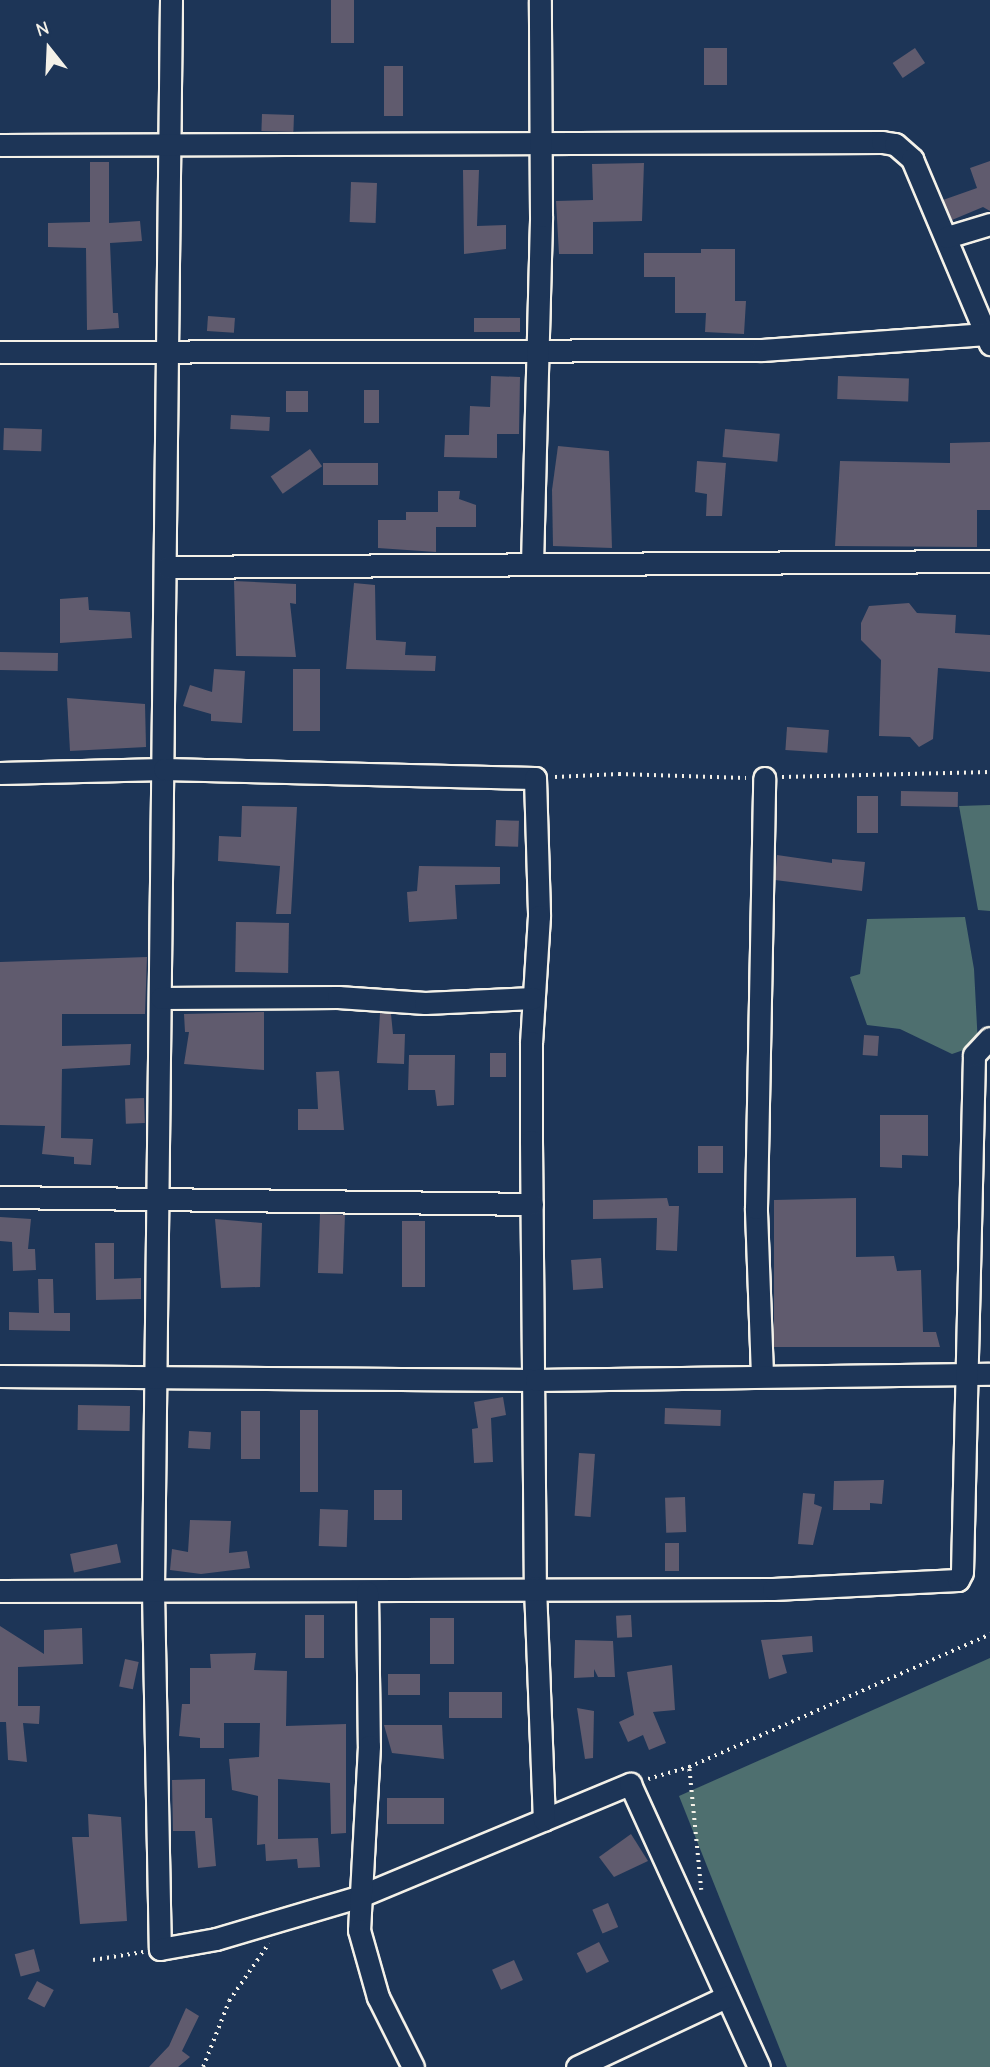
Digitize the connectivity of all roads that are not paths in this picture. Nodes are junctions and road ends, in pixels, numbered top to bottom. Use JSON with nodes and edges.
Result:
{"nodes":[{"id":1,"x":171,"y":0,"type":"edge"},
{"id":2,"x":540,"y":0,"type":"edge"},
{"id":3,"x":542,"y":141,"type":"junction"},
{"id":4,"x":0,"y":145,"type":"edge"},
{"id":5,"x":172,"y":146,"type":"junction"},
{"id":6,"x":990,"y":224,"type":"edge"},
{"id":7,"x":947,"y":237,"type":"junction"},
{"id":8,"x":988,"y":339,"type":"edge"},
{"id":9,"x":539,"y":349,"type":"junction"},
{"id":10,"x":168,"y":351,"type":"junction"},
{"id":11,"x":0,"y":352,"type":"edge"},
{"id":12,"x":990,"y":561,"type":"edge"},
{"id":13,"x":532,"y":564,"type":"junction"},
{"id":14,"x":167,"y":567,"type":"junction"},
{"id":15,"x":164,"y":769,"type":"junction"},
{"id":16,"x":0,"y":773,"type":"edge"},
{"id":17,"x":764,"y":778,"type":"road end"},
{"id":18,"x":161,"y":998,"type":"junction"},
{"id":19,"x":533,"y":998,"type":"junction"},
{"id":20,"x":990,"y":1038,"type":"edge"},
{"id":21,"x":0,"y":1197,"type":"edge"},
{"id":22,"x":159,"y":1199,"type":"junction"},
{"id":23,"x":533,"y":1204,"type":"junction"},
{"id":24,"x":965,"y":1374,"type":"junction"},
{"id":25,"x":990,"y":1374,"type":"edge"},
{"id":26,"x":762,"y":1375,"type":"junction"},
{"id":27,"x":0,"y":1376,"type":"edge"},
{"id":28,"x":156,"y":1378,"type":"junction"},
{"id":29,"x":536,"y":1380,"type":"junction"},
{"id":30,"x":535,"y":1587,"type":"junction"},
{"id":31,"x":0,"y":1591,"type":"edge"},
{"id":32,"x":153,"y":1591,"type":"junction"},
{"id":33,"x":367,"y":1591,"type":"junction"},
{"id":34,"x":544,"y":1820,"type":"junction"},
{"id":35,"x":358,"y":1897,"type":"junction"},
{"id":36,"x":726,"y":1997,"type":"junction"},
{"id":37,"x":413,"y":2067,"type":"edge"},
{"id":38,"x":577,"y":2067,"type":"edge"},
{"id":39,"x":759,"y":2067,"type":"edge"}],
"edges":[{"from":1,"to":5,"type":"street"},
{"from":2,"to":3,"type":"street"},
{"from":3,"to":5,"type":"street"},
{"from":3,"to":7,"type":"street"},
{"from":3,"to":9,"type":"street"},
{"from":4,"to":5,"type":"street"},
{"from":5,"to":10,"type":"street"},
{"from":6,"to":7,"type":"street"},
{"from":7,"to":8,"type":"street"},
{"from":8,"to":9,"type":"street"},
{"from":9,"to":10,"type":"street"},
{"from":9,"to":13,"type":"street"},
{"from":10,"to":11,"type":"street"},
{"from":10,"to":14,"type":"street"},
{"from":12,"to":13,"type":"street"},
{"from":13,"to":14,"type":"street"},
{"from":14,"to":15,"type":"street"},
{"from":15,"to":16,"type":"street"},
{"from":15,"to":18,"type":"street"},
{"from":15,"to":19,"type":"street"},
{"from":17,"to":26,"type":"street"},
{"from":18,"to":19,"type":"street"},
{"from":18,"to":22,"type":"street"},
{"from":19,"to":23,"type":"street"},
{"from":20,"to":24,"type":"street"},
{"from":21,"to":22,"type":"street"},
{"from":22,"to":23,"type":"street"},
{"from":22,"to":28,"type":"street"},
{"from":23,"to":29,"type":"street"},
{"from":24,"to":25,"type":"street"},
{"from":24,"to":26,"type":"street"},
{"from":24,"to":30,"type":"street"},
{"from":26,"to":29,"type":"street"},
{"from":27,"to":28,"type":"street"},
{"from":28,"to":29,"type":"street"},
{"from":28,"to":32,"type":"street"},
{"from":29,"to":30,"type":"street"},
{"from":30,"to":33,"type":"street"},
{"from":30,"to":34,"type":"street"},
{"from":31,"to":32,"type":"street"},
{"from":32,"to":33,"type":"street"},
{"from":32,"to":35,"type":"street"},
{"from":33,"to":35,"type":"street"},
{"from":34,"to":35,"type":"street"},
{"from":34,"to":36,"type":"street"},
{"from":35,"to":37,"type":"street"},
{"from":36,"to":38,"type":"street"},
{"from":36,"to":39,"type":"street"}]}
